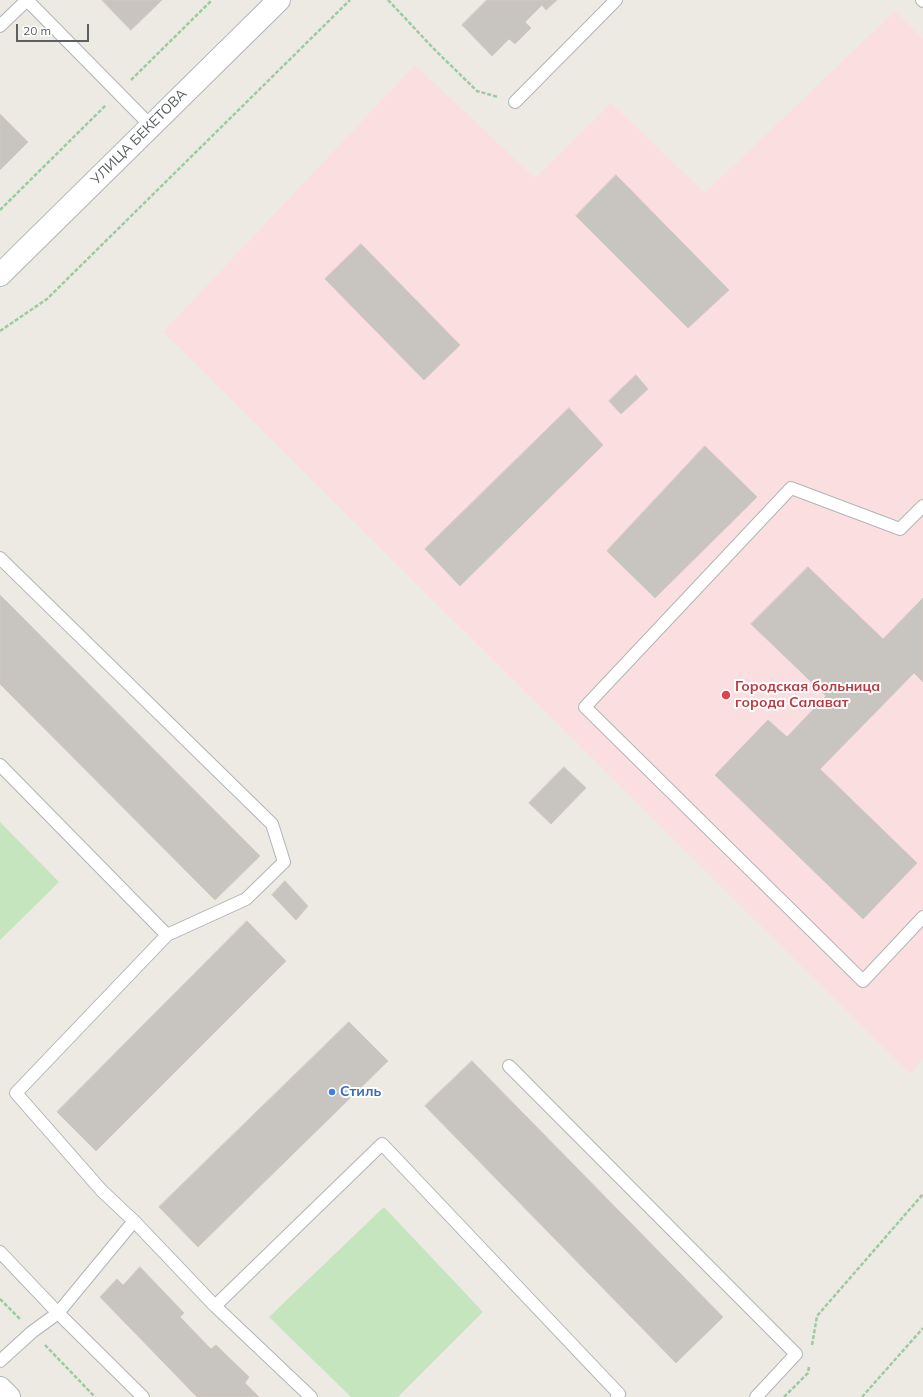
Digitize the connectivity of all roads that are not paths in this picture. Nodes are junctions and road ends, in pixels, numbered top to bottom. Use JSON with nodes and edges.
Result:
{"nodes":[{"id":1,"x":27,"y":0,"type":"edge"},
{"id":2,"x":278,"y":0,"type":"edge"},
{"id":3,"x":616,"y":0,"type":"edge"},
{"id":4,"x":0,"y":26,"type":"edge"},
{"id":5,"x":515,"y":102,"type":"road end"},
{"id":6,"x":151,"y":126,"type":"junction"},
{"id":7,"x":0,"y":275,"type":"edge"},
{"id":8,"x":923,"y":506,"type":"edge"},
{"id":9,"x":0,"y":558,"type":"edge"},
{"id":10,"x":0,"y":765,"type":"edge"},
{"id":11,"x":923,"y":917,"type":"edge"},
{"id":12,"x":167,"y":935,"type":"junction"},
{"id":13,"x":509,"y":1066,"type":"dead end"},
{"id":14,"x":134,"y":1221,"type":"junction"},
{"id":15,"x":0,"y":1252,"type":"edge"},
{"id":16,"x":215,"y":1306,"type":"junction"},
{"id":17,"x":58,"y":1312,"type":"junction"},
{"id":18,"x":0,"y":1360,"type":"edge"},
{"id":19,"x":0,"y":1388,"type":"edge"},
{"id":20,"x":9,"y":1397,"type":"edge"},
{"id":21,"x":142,"y":1397,"type":"edge"},
{"id":22,"x":311,"y":1397,"type":"edge"},
{"id":23,"x":617,"y":1397,"type":"edge"},
{"id":24,"x":756,"y":1397,"type":"edge"}],
"edges":[{"from":1,"to":4,"type":"lane"},
{"from":1,"to":6,"type":"lane"},
{"from":2,"to":6,"type":"street","name":"УЛИЦА БЕКЕТОВА"},
{"from":3,"to":5,"type":"lane"},
{"from":6,"to":7,"type":"street","name":"УЛИЦА БЕКЕТОВА"},
{"from":8,"to":11,"type":"lane"},
{"from":9,"to":12,"type":"lane"},
{"from":10,"to":12,"type":"lane"},
{"from":12,"to":14,"type":"lane"},
{"from":13,"to":24,"type":"lane"},
{"from":14,"to":16,"type":"lane"},
{"from":14,"to":17,"type":"lane"},
{"from":15,"to":17,"type":"lane"},
{"from":16,"to":22,"type":"lane"},
{"from":16,"to":23,"type":"lane"},
{"from":17,"to":18,"type":"lane"},
{"from":17,"to":21,"type":"lane"},
{"from":19,"to":20,"type":"street"}]}
